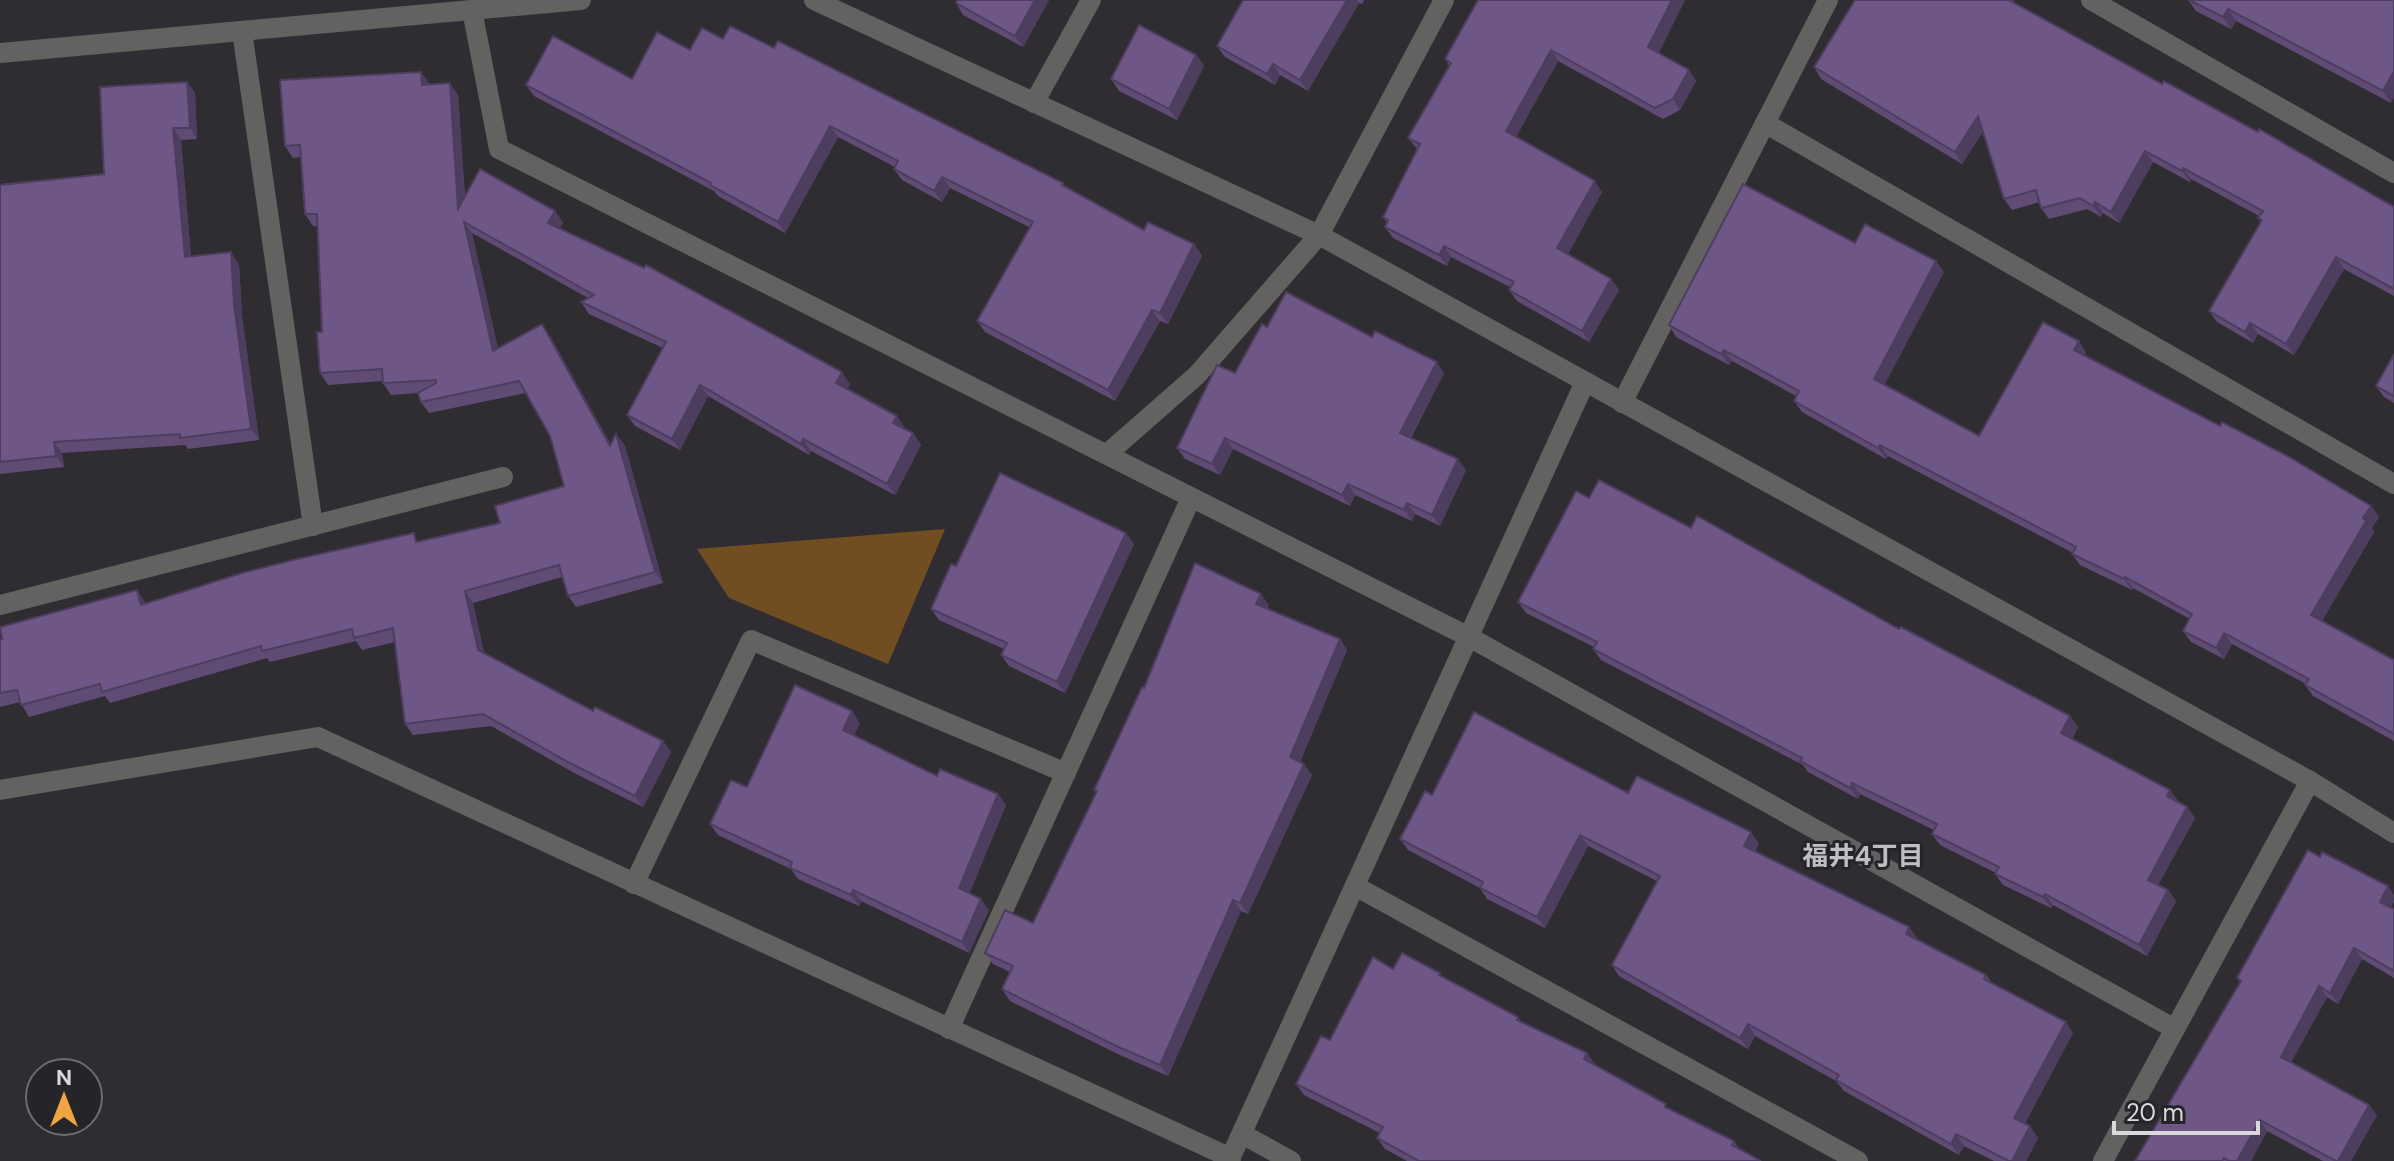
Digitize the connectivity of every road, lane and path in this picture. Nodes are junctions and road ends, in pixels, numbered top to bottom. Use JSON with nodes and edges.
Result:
{"nodes":[{"id":1,"x":581,"y":0,"type":"edge"},
{"id":2,"x":814,"y":0,"type":"edge"},
{"id":3,"x":1091,"y":0,"type":"edge"},
{"id":4,"x":1444,"y":0,"type":"edge"},
{"id":5,"x":1828,"y":0,"type":"edge"},
{"id":6,"x":2091,"y":0,"type":"edge"},
{"id":7,"x":472,"y":10,"type":"junction"},
{"id":8,"x":242,"y":31,"type":"junction"},
{"id":9,"x":0,"y":53,"type":"edge"},
{"id":10,"x":1034,"y":103,"type":"junction"},
{"id":11,"x":1765,"y":123,"type":"junction"},
{"id":12,"x":2394,"y":173,"type":"edge"},
{"id":13,"x":1319,"y":235,"type":"junction"},
{"id":14,"x":1585,"y":382,"type":"junction"},
{"id":15,"x":1622,"y":403,"type":"junction"},
{"id":16,"x":1107,"y":454,"type":"junction"},
{"id":17,"x":503,"y":477,"type":"dead end"},
{"id":18,"x":2394,"y":484,"type":"edge"},
{"id":19,"x":1191,"y":498,"type":"junction"},
{"id":20,"x":313,"y":526,"type":"junction"},
{"id":21,"x":0,"y":605,"type":"edge"},
{"id":22,"x":1469,"y":637,"type":"junction"},
{"id":23,"x":1066,"y":773,"type":"junction"},
{"id":24,"x":2310,"y":781,"type":"junction"},
{"id":25,"x":0,"y":790,"type":"edge"},
{"id":26,"x":2394,"y":833,"type":"edge"},
{"id":27,"x":634,"y":884,"type":"junction"},
{"id":28,"x":1355,"y":886,"type":"junction"},
{"id":29,"x":949,"y":1029,"type":"junction"},
{"id":30,"x":2175,"y":1029,"type":"junction"},
{"id":31,"x":1242,"y":1134,"type":"junction"},
{"id":32,"x":1230,"y":1160,"type":"edge"},
{"id":33,"x":1291,"y":1161,"type":"edge"},
{"id":34,"x":1858,"y":1161,"type":"edge"},
{"id":35,"x":2103,"y":1161,"type":"edge"}],
"edges":[{"from":1,"to":7,"type":"street"},
{"from":2,"to":10,"type":"street"},
{"from":3,"to":10,"type":"street"},
{"from":4,"to":13,"type":"street"},
{"from":5,"to":11,"type":"street"},
{"from":6,"to":12,"type":"street"},
{"from":7,"to":8,"type":"street"},
{"from":7,"to":16,"type":"street"},
{"from":8,"to":9,"type":"street"},
{"from":8,"to":20,"type":"street"},
{"from":10,"to":13,"type":"street"},
{"from":11,"to":15,"type":"street"},
{"from":11,"to":18,"type":"street"},
{"from":13,"to":14,"type":"street"},
{"from":13,"to":16,"type":"street"},
{"from":14,"to":15,"type":"street"},
{"from":14,"to":22,"type":"street"},
{"from":15,"to":24,"type":"street"},
{"from":16,"to":19,"type":"street"},
{"from":17,"to":20,"type":"street"},
{"from":19,"to":22,"type":"street"},
{"from":19,"to":23,"type":"street"},
{"from":20,"to":21,"type":"street"},
{"from":22,"to":28,"type":"street"},
{"from":22,"to":30,"type":"street"},
{"from":23,"to":27,"type":"street"},
{"from":23,"to":29,"type":"street"},
{"from":24,"to":26,"type":"street"},
{"from":24,"to":30,"type":"street"},
{"from":25,"to":27,"type":"street"},
{"from":27,"to":29,"type":"street"},
{"from":28,"to":31,"type":"street"},
{"from":28,"to":34,"type":"street"},
{"from":29,"to":32,"type":"street"},
{"from":30,"to":35,"type":"street"},
{"from":31,"to":32,"type":"street"},
{"from":31,"to":33,"type":"street"}]}
